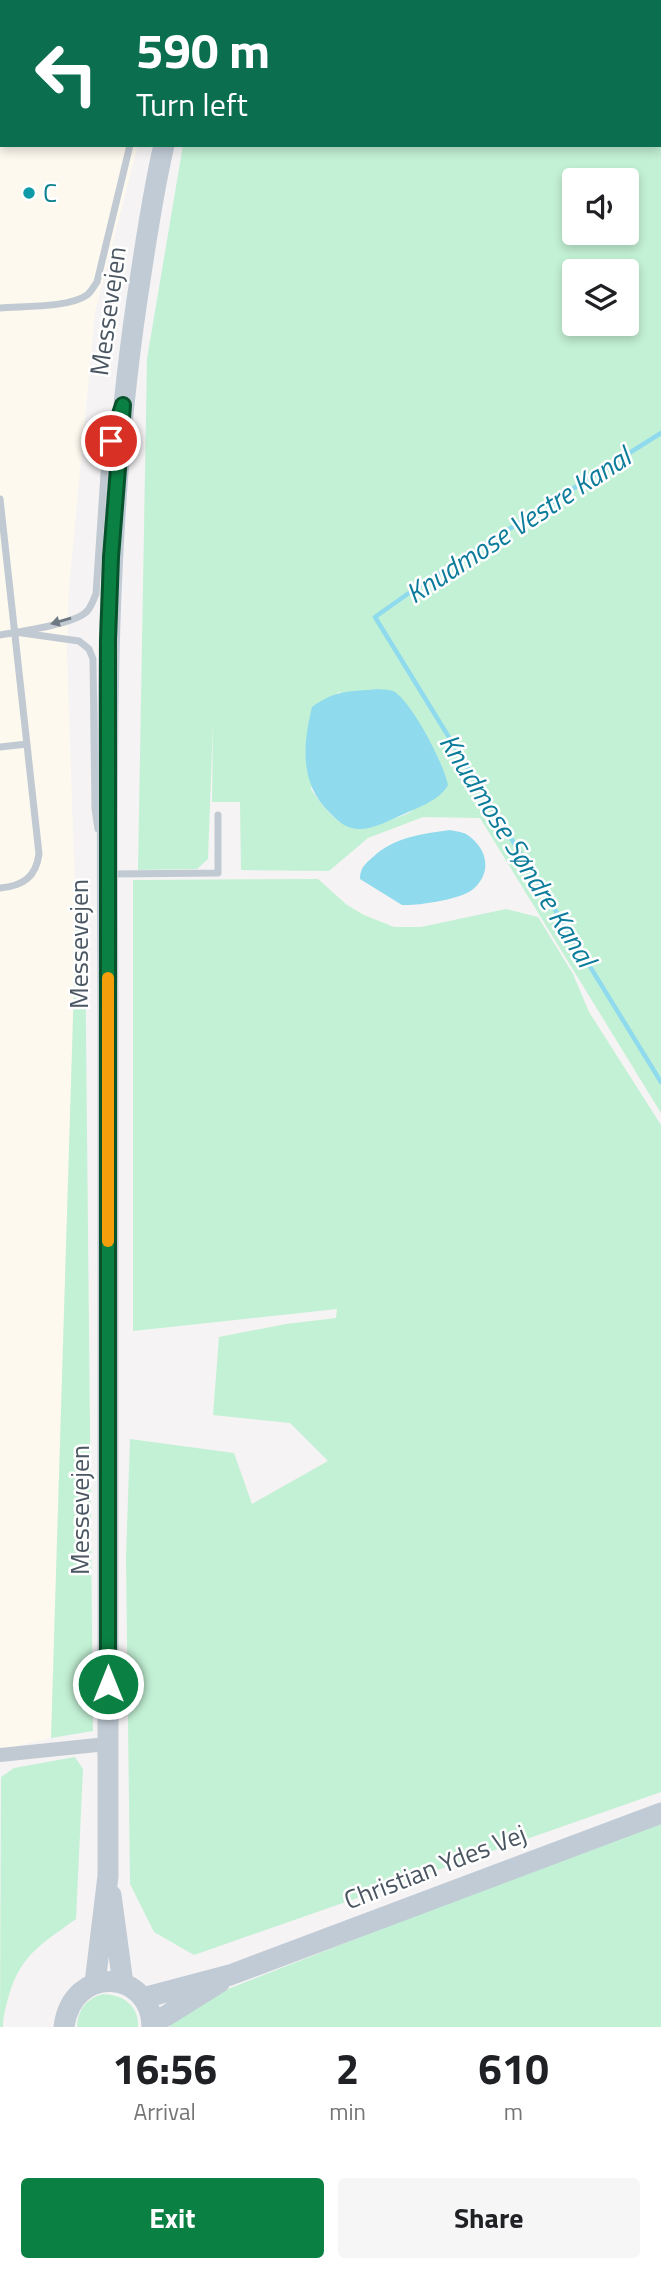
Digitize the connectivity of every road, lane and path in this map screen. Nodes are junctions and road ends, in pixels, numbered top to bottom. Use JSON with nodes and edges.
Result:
{"nodes":[{"id":1,"x":130,"y":147,"type":"edge"},
{"id":2,"x":164,"y":147,"type":"edge"},
{"id":3,"x":0,"y":308,"type":"edge"},
{"id":4,"x":123,"y":405,"type":"junction"},
{"id":5,"x":0,"y":499,"type":"edge"},
{"id":6,"x":1,"y":526,"type":"edge"},
{"id":7,"x":15,"y":632,"type":"junction"},
{"id":8,"x":0,"y":635,"type":"edge"},
{"id":9,"x":27,"y":744,"type":"junction"},
{"id":10,"x":0,"y":747,"type":"edge"},
{"id":11,"x":218,"y":815,"type":"dead end"},
{"id":12,"x":107,"y":874,"type":"junction"},
{"id":13,"x":0,"y":888,"type":"edge"},
{"id":14,"x":107,"y":1745,"type":"junction"},
{"id":15,"x":0,"y":1755,"type":"edge"},
{"id":16,"x":661,"y":1813,"type":"edge"},
{"id":17,"x":108,"y":1876,"type":"junction"},
{"id":18,"x":230,"y":1975,"type":"junction"},
{"id":19,"x":95,"y":1983,"type":"junction"},
{"id":20,"x":123,"y":1984,"type":"junction"},
{"id":21,"x":143,"y":1998,"type":"junction"},
{"id":22,"x":152,"y":2025,"type":"edge"},
{"id":23,"x":64,"y":2027,"type":"edge"}],
"edges":[{"from":1,"to":3,"type":"lane"},
{"from":2,"to":4,"type":"main road","name":"Messevejen"},
{"from":4,"to":7,"type":"lane","one_way":true},
{"from":4,"to":12,"type":"main road","name":"Messevejen"},
{"from":5,"to":6,"type":"lane"},
{"from":6,"to":7,"type":"lane"},
{"from":7,"to":8,"type":"lane"},
{"from":7,"to":9,"type":"lane"},
{"from":7,"to":12,"type":"lane"},
{"from":9,"to":10,"type":"lane"},
{"from":9,"to":13,"type":"lane"},
{"from":11,"to":12,"type":"lane"},
{"from":12,"to":14,"type":"main road","name":"Messevejen"},
{"from":14,"to":15,"type":"street"},
{"from":14,"to":17,"type":"main road","name":"Messevejen"},
{"from":16,"to":18,"type":"main road","name":"Christian Ydes Vej"},
{"from":17,"to":19,"type":"main road","name":"Messevejen"},
{"from":17,"to":20,"type":"main road","name":"Messevejen"},
{"from":18,"to":21,"type":"main road","name":"Christian Ydes Vej"},
{"from":18,"to":22,"type":"main road","name":"Christian Ydes Vej"},
{"from":19,"to":20,"type":"main road"},
{"from":19,"to":23,"type":"main road"},
{"from":20,"to":21,"type":"main road"},
{"from":21,"to":22,"type":"main road"}]}
